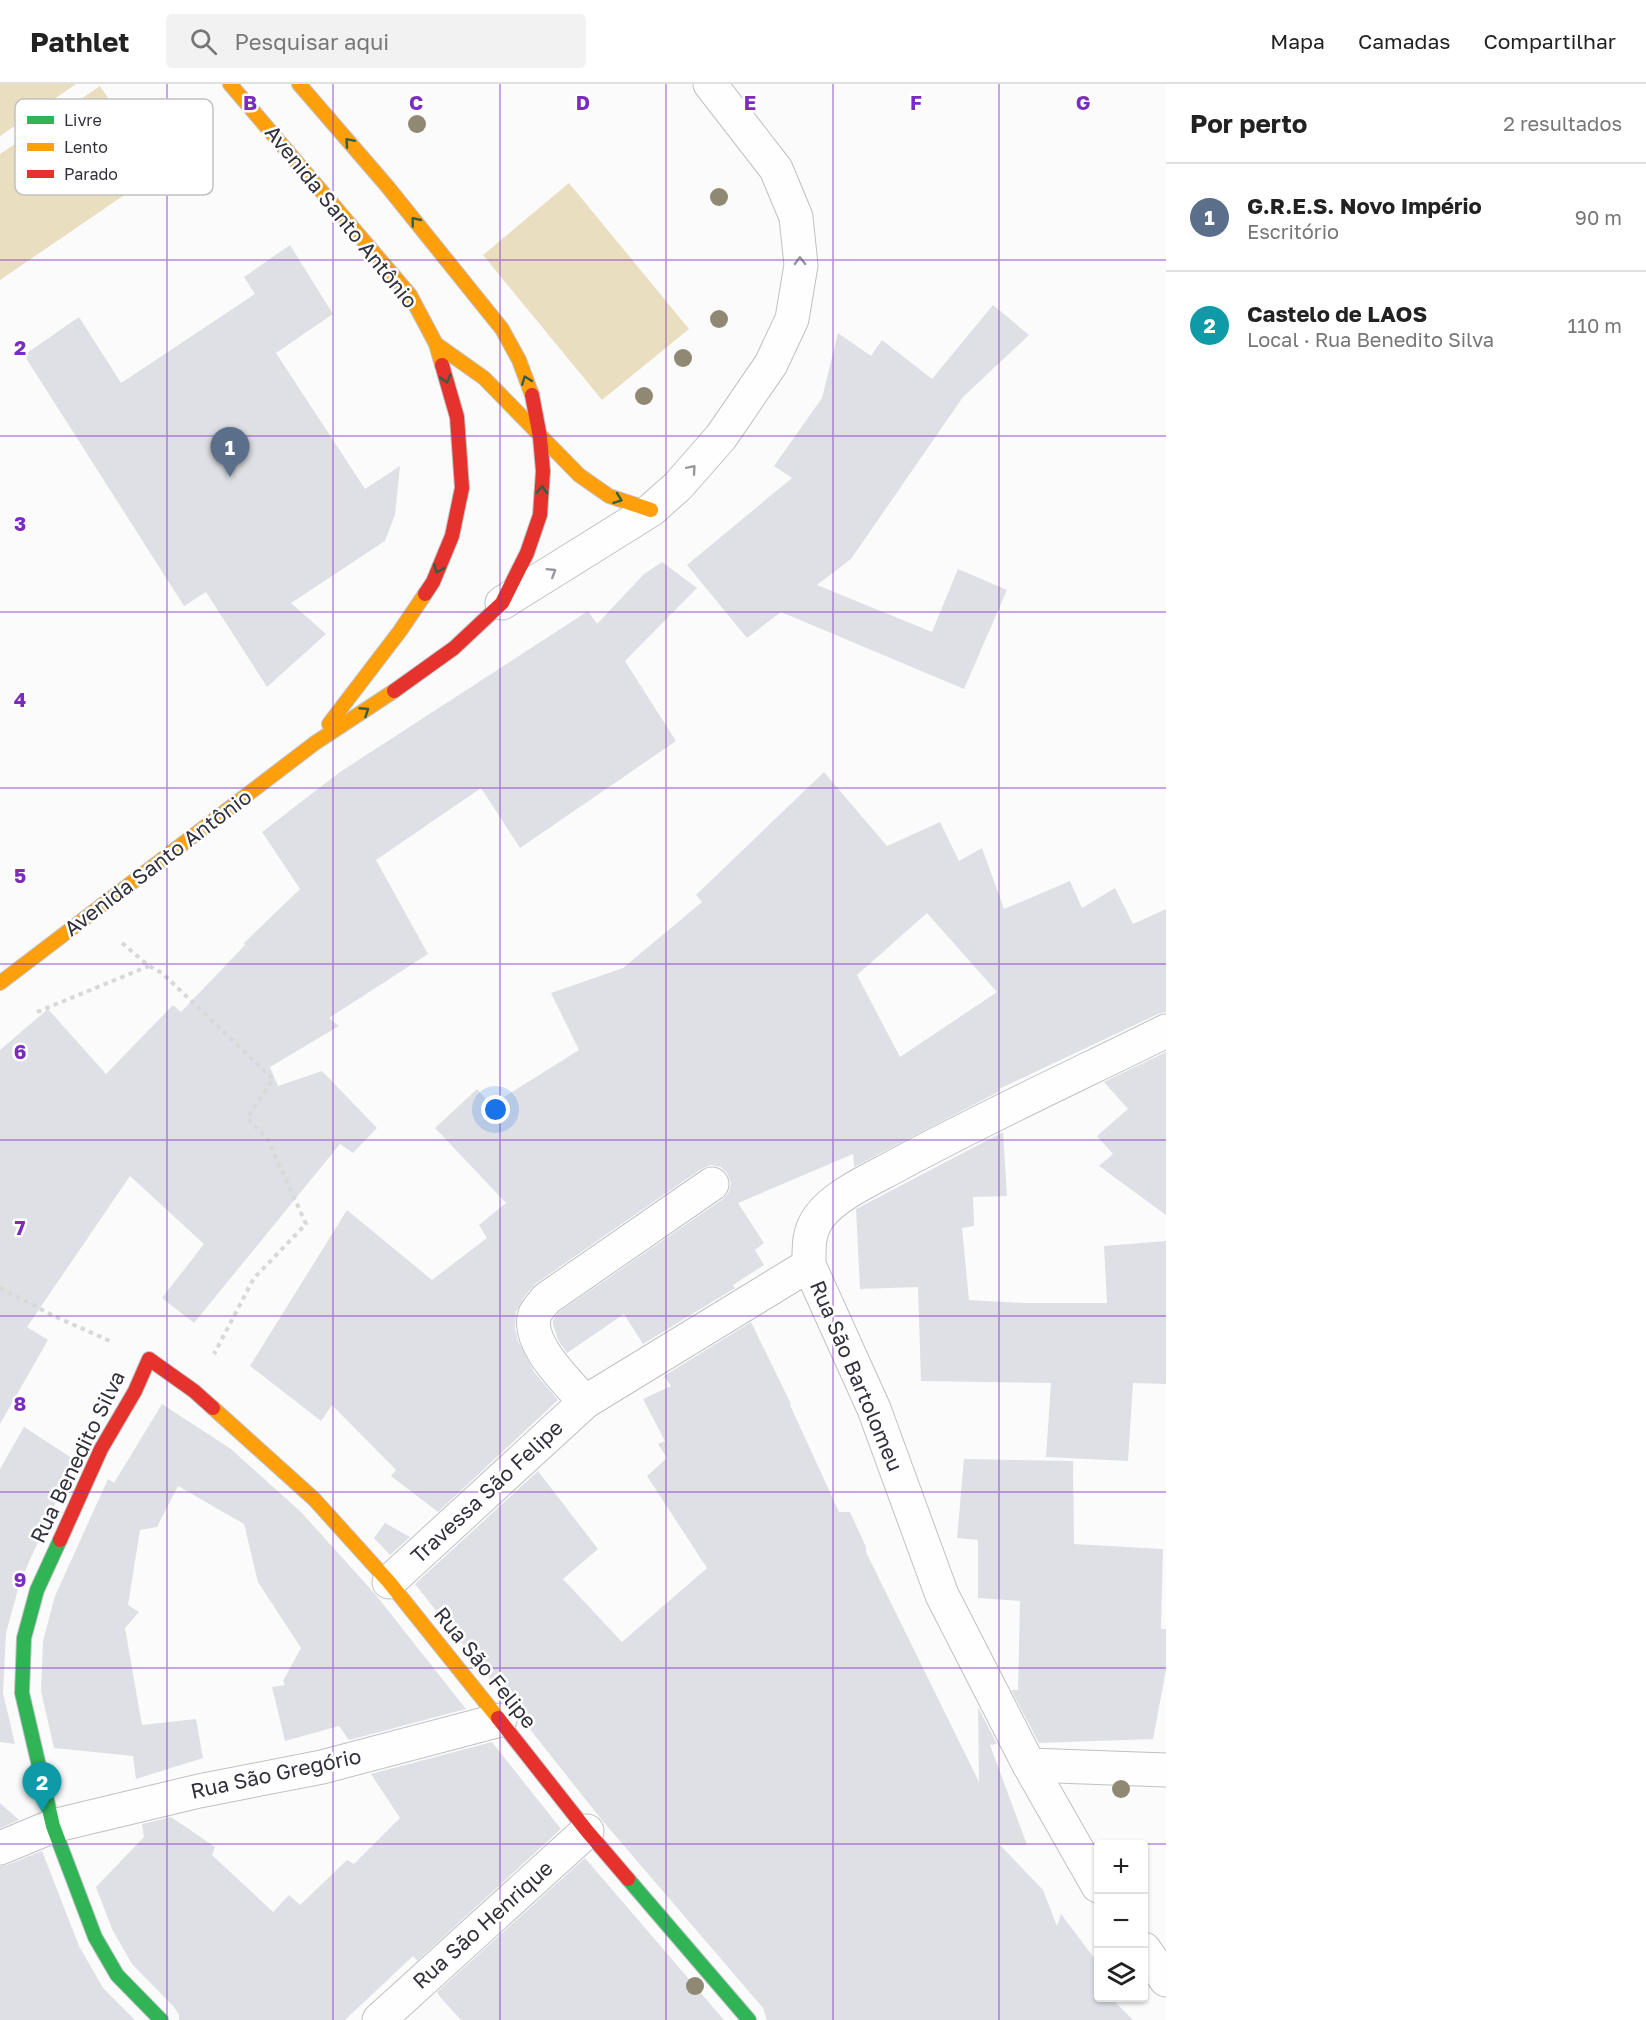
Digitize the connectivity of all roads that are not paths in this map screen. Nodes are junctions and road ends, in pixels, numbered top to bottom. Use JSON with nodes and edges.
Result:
{"nodes":[{"id":1,"x":231,"y":84,"type":"edge"},
{"id":2,"x":299,"y":84,"type":"edge"},
{"id":3,"x":710,"y":84,"type":"edge"},
{"id":4,"x":436,"y":344,"type":"junction"},
{"id":5,"x":540,"y":437,"type":"junction"},
{"id":6,"x":651,"y":510,"type":"junction"},
{"id":7,"x":502,"y":603,"type":"junction"},
{"id":8,"x":315,"y":743,"type":"junction"},
{"id":9,"x":0,"y":983,"type":"edge"},
{"id":10,"x":1166,"y":1031,"type":"edge"},
{"id":11,"x":712,"y":1184,"type":"dead end"},
{"id":12,"x":810,"y":1265,"type":"junction"},
{"id":13,"x":164,"y":1367,"type":"joint"},
{"id":14,"x":585,"y":1402,"type":"junction"},
{"id":15,"x":389,"y":1582,"type":"junction"},
{"id":16,"x":500,"y":1720,"type":"junction"},
{"id":17,"x":1029,"y":1765,"type":"junction"},
{"id":18,"x":1166,"y":1770,"type":"edge"},
{"id":19,"x":53,"y":1826,"type":"junction"},
{"id":20,"x":587,"y":1831,"type":"junction"},
{"id":21,"x":0,"y":1848,"type":"edge"},
{"id":22,"x":1094,"y":1879,"type":"edge"},
{"id":23,"x":1148,"y":1956,"type":"edge"},
{"id":24,"x":1166,"y":1980,"type":"edge"},
{"id":25,"x":161,"y":2020,"type":"edge"},
{"id":26,"x":379,"y":2020,"type":"edge"},
{"id":27,"x":748,"y":2020,"type":"edge"}],
"edges":[{"from":1,"to":4,"type":"main road","name":"Avenida Santo Antônio"},
{"from":5,"to":2,"type":"main road","name":"Avenida Santo Antônio","one_way":true},
{"from":6,"to":3,"type":"street","name":"Avenida Santo Antônio","one_way":true},
{"from":4,"to":5,"type":"main road"},
{"from":4,"to":8,"type":"main road","name":"Avenida Santo Antônio","one_way":true},
{"from":5,"to":6,"type":"main road","one_way":true},
{"from":7,"to":5,"type":"main road","name":"Avenida Santo Antônio","one_way":true},
{"from":7,"to":6,"type":"street","name":"Avenida Santo Antônio","one_way":true},
{"from":8,"to":7,"type":"main road","name":"Avenida Santo Antônio","one_way":true},
{"from":8,"to":9,"type":"main road","name":"Avenida Santo Antônio"},
{"from":10,"to":12,"type":"street","name":"Rua São Bartolomeu"},
{"from":11,"to":14,"type":"street"},
{"from":12,"to":14,"type":"street","name":"Travessa São Felipe"},
{"from":12,"to":17,"type":"street","name":"Rua São Bartolomeu"},
{"from":13,"to":15,"type":"main road","name":"Rua São Felipe"},
{"from":13,"to":19,"type":"main road","name":"Rua Benedito Silva"},
{"from":14,"to":15,"type":"street","name":"Travessa São Felipe"},
{"from":15,"to":16,"type":"main road","name":"Rua São Felipe"},
{"from":16,"to":19,"type":"street","name":"Rua São Gregório"},
{"from":16,"to":20,"type":"main road","name":"Rua São Felipe"},
{"from":17,"to":18,"type":"street"},
{"from":17,"to":22,"type":"street","name":"Rua São Bartolomeu"},
{"from":19,"to":21,"type":"street","name":"Rua São Gregório"},
{"from":19,"to":25,"type":"main road","name":"Rua Benedito Silva"},
{"from":20,"to":26,"type":"street","name":"Rua São Henrique"},
{"from":20,"to":27,"type":"main road","name":"Rua São Felipe"},
{"from":23,"to":24,"type":"street"}]}
